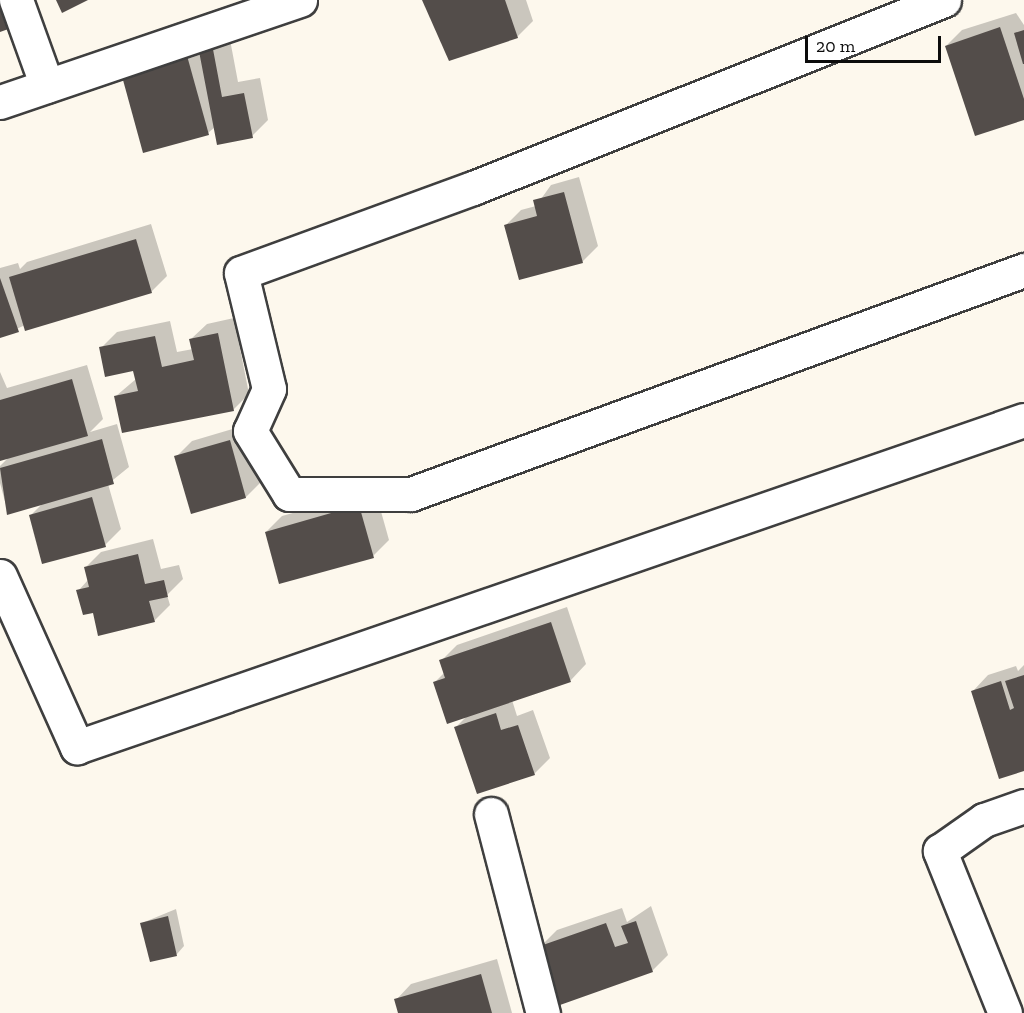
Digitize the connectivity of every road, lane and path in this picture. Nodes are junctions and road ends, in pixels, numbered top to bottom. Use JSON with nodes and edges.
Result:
{"nodes":[{"id":1,"x":16,"y":0,"type":"edge"},
{"id":2,"x":300,"y":0,"type":"edge"},
{"id":3,"x":944,"y":0,"type":"edge"},
{"id":4,"x":47,"y":86,"type":"junction"},
{"id":5,"x":0,"y":102,"type":"edge"},
{"id":6,"x":1024,"y":270,"type":"edge"},
{"id":7,"x":1024,"y":420,"type":"edge"},
{"id":8,"x":0,"y":576,"type":"edge"},
{"id":9,"x":1024,"y":806,"type":"edge"},
{"id":10,"x":491,"y":814,"type":"dead end"},
{"id":11,"x":543,"y":1013,"type":"edge"},
{"id":12,"x":1005,"y":1013,"type":"edge"}],
"edges":[{"from":1,"to":4,"type":"street"},
{"from":2,"to":4,"type":"street"},
{"from":3,"to":6,"type":"street"},
{"from":4,"to":5,"type":"street"},
{"from":7,"to":8,"type":"street"},
{"from":9,"to":12,"type":"street"},
{"from":10,"to":11,"type":"street"}]}
